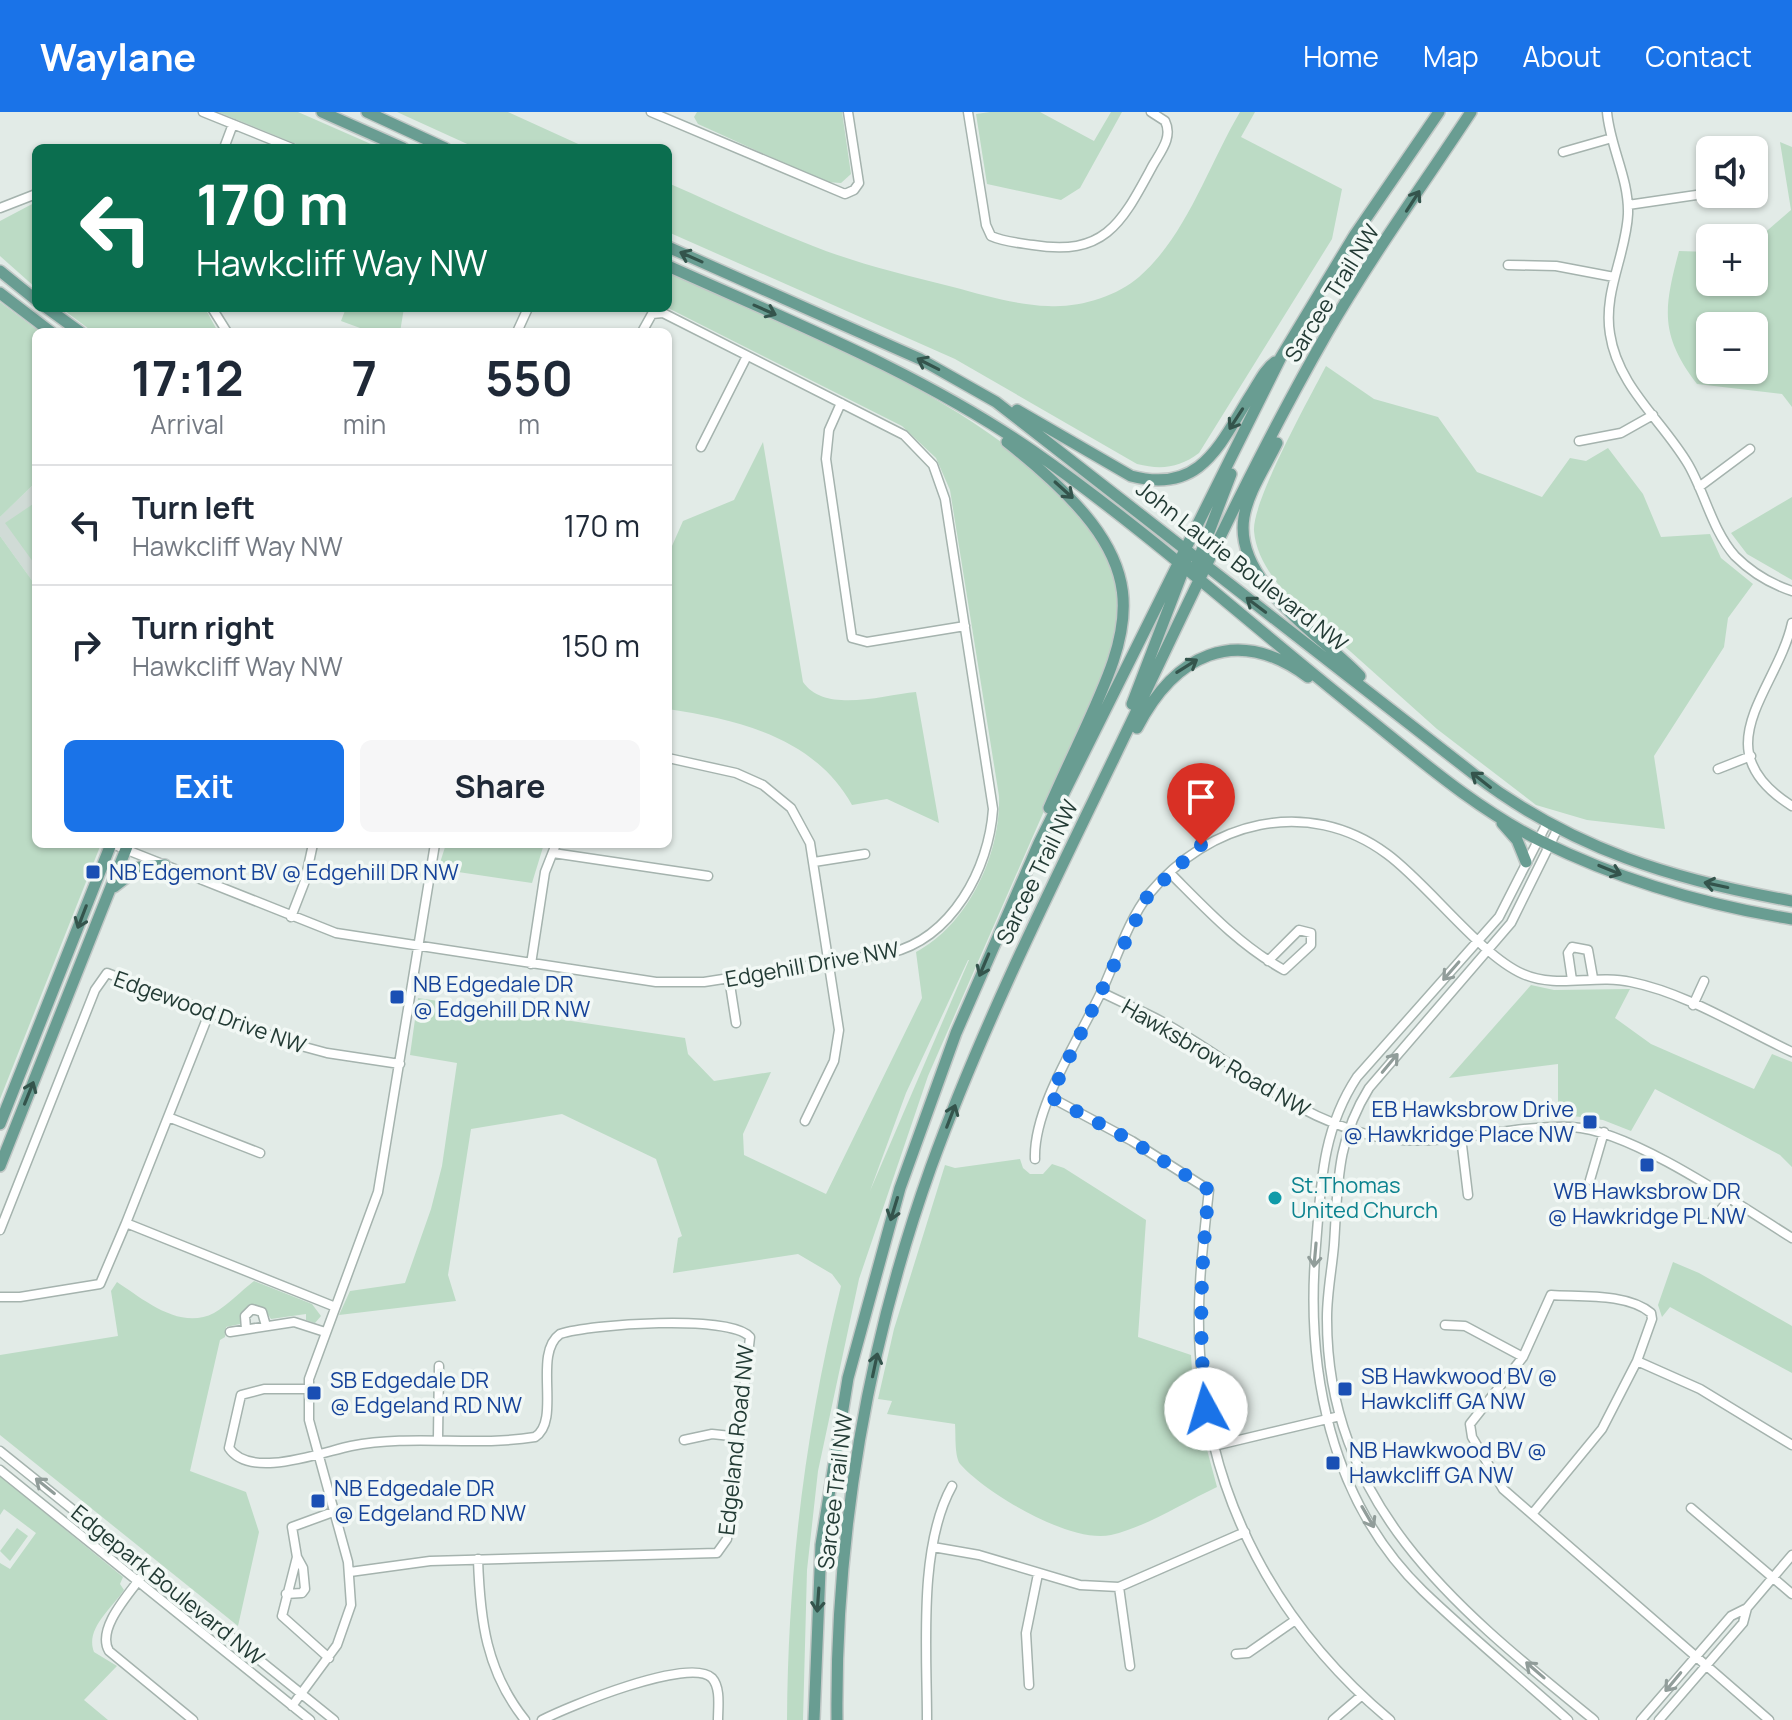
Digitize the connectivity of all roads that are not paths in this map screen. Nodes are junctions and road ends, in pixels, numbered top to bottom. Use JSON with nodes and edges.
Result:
{"nodes":[{"id":1,"x":203,"y":112,"type":"edge"},
{"id":2,"x":322,"y":112,"type":"edge"},
{"id":3,"x":367,"y":112,"type":"edge"},
{"id":4,"x":651,"y":112,"type":"edge"},
{"id":5,"x":848,"y":112,"type":"edge"},
{"id":6,"x":968,"y":112,"type":"edge"},
{"id":7,"x":1151,"y":112,"type":"edge"},
{"id":8,"x":1439,"y":112,"type":"edge"},
{"id":9,"x":1471,"y":112,"type":"edge"},
{"id":10,"x":1607,"y":112,"type":"edge"},
{"id":11,"x":670,"y":115,"type":"edge"},
{"id":12,"x":233,"y":124,"type":"junction"},
{"id":13,"x":1612,"y":138,"type":"junction"},
{"id":14,"x":226,"y":144,"type":"edge"},
{"id":15,"x":282,"y":144,"type":"edge"},
{"id":16,"x":394,"y":144,"type":"edge"},
{"id":17,"x":436,"y":144,"type":"edge"},
{"id":18,"x":1563,"y":152,"type":"dead end"},
{"id":19,"x":1696,"y":195,"type":"edge"},
{"id":20,"x":32,"y":196,"type":"edge"},
{"id":21,"x":1628,"y":205,"type":"junction"},
{"id":22,"x":0,"y":208,"type":"edge"},
{"id":23,"x":672,"y":249,"type":"edge"},
{"id":24,"x":1508,"y":265,"type":"dead end"},
{"id":25,"x":672,"y":268,"type":"edge"},
{"id":26,"x":0,"y":271,"type":"edge"},
{"id":27,"x":1614,"y":277,"type":"junction"},
{"id":28,"x":0,"y":293,"type":"edge"},
{"id":29,"x":32,"y":297,"type":"edge"},
{"id":30,"x":52,"y":312,"type":"edge"},
{"id":31,"x":659,"y":312,"type":"edge"},
{"id":32,"x":659,"y":312,"type":"edge"},
{"id":33,"x":46,"y":328,"type":"edge"},
{"id":34,"x":74,"y":328,"type":"edge"},
{"id":35,"x":644,"y":328,"type":"edge"},
{"id":36,"x":747,"y":356,"type":"junction"},
{"id":37,"x":1281,"y":357,"type":"junction"},
{"id":38,"x":1311,"y":361,"type":"junction"},
{"id":39,"x":996,"y":402,"type":"junction"},
{"id":40,"x":841,"y":403,"type":"junction"},
{"id":41,"x":1653,"y":415,"type":"junction"},
{"id":42,"x":986,"y":420,"type":"junction"},
{"id":43,"x":1579,"y":441,"type":"dead end"},
{"id":44,"x":701,"y":447,"type":"dead end"},
{"id":45,"x":1750,"y":449,"type":"dead end"},
{"id":46,"x":1233,"y":457,"type":"junction"},
{"id":47,"x":1699,"y":487,"type":"junction"},
{"id":48,"x":1184,"y":550,"type":"junction"},
{"id":49,"x":1201,"y":564,"type":"junction"},
{"id":50,"x":1181,"y":566,"type":"junction"},
{"id":51,"x":1199,"y":580,"type":"junction"},
{"id":52,"x":1792,"y":591,"type":"edge"},
{"id":53,"x":1792,"y":623,"type":"edge"},
{"id":54,"x":965,"y":626,"type":"junction"},
{"id":55,"x":1385,"y":703,"type":"junction"},
{"id":56,"x":1350,"y":704,"type":"junction"},
{"id":57,"x":1127,"y":732,"type":"junction"},
{"id":58,"x":1751,"y":756,"type":"junction"},
{"id":59,"x":672,"y":759,"type":"edge"},
{"id":60,"x":1718,"y":769,"type":"dead end"},
{"id":61,"x":1792,"y":806,"type":"edge"},
{"id":62,"x":1494,"y":814,"type":"junction"},
{"id":63,"x":1551,"y":827,"type":"junction"},
{"id":64,"x":1544,"y":842,"type":"junction"},
{"id":65,"x":1039,"y":843,"type":"junction"},
{"id":66,"x":1071,"y":846,"type":"junction"},
{"id":67,"x":109,"y":848,"type":"edge"},
{"id":68,"x":127,"y":848,"type":"edge"},
{"id":69,"x":129,"y":848,"type":"edge"},
{"id":70,"x":312,"y":848,"type":"edge"},
{"id":71,"x":434,"y":848,"type":"edge"},
{"id":72,"x":554,"y":848,"type":"edge"},
{"id":73,"x":865,"y":854,"type":"dead end"},
{"id":74,"x":814,"y":862,"type":"junction"},
{"id":75,"x":1526,"y":862,"type":"junction"},
{"id":76,"x":165,"y":865,"type":"junction"},
{"id":77,"x":1170,"y":873,"type":"junction"},
{"id":78,"x":708,"y":876,"type":"dead end"},
{"id":79,"x":111,"y":890,"type":"junction"},
{"id":80,"x":1792,"y":901,"type":"edge"},
{"id":81,"x":291,"y":917,"type":"junction"},
{"id":82,"x":1792,"y":919,"type":"edge"},
{"id":83,"x":1479,"y":939,"type":"junction"},
{"id":84,"x":418,"y":946,"type":"junction"},
{"id":85,"x":1489,"y":949,"type":"junction"},
{"id":86,"x":1268,"y":961,"type":"junction"},
{"id":87,"x":830,"y":962,"type":"junction"},
{"id":88,"x":531,"y":964,"type":"junction"},
{"id":89,"x":729,"y":978,"type":"junction"},
{"id":90,"x":1593,"y":978,"type":"junction"},
{"id":91,"x":1572,"y":980,"type":"junction"},
{"id":92,"x":1704,"y":981,"type":"dead end"},
{"id":93,"x":1101,"y":992,"type":"junction"},
{"id":94,"x":1693,"y":1005,"type":"junction"},
{"id":95,"x":210,"y":1011,"type":"junction"},
{"id":96,"x":736,"y":1023,"type":"dead end"},
{"id":97,"x":1792,"y":1052,"type":"edge"},
{"id":98,"x":400,"y":1064,"type":"junction"},
{"id":99,"x":1050,"y":1097,"type":"junction"},
{"id":100,"x":168,"y":1117,"type":"junction"},
{"id":101,"x":805,"y":1121,"type":"dead end"},
{"id":102,"x":1332,"y":1122,"type":"junction"},
{"id":103,"x":0,"y":1124,"type":"edge"},
{"id":104,"x":1348,"y":1128,"type":"junction"},
{"id":105,"x":1604,"y":1132,"type":"junction"},
{"id":106,"x":1461,"y":1137,"type":"junction"},
{"id":107,"x":260,"y":1153,"type":"dead end"},
{"id":108,"x":1035,"y":1159,"type":"dead end"},
{"id":109,"x":0,"y":1166,"type":"edge"},
{"id":110,"x":1590,"y":1180,"type":"dead end"},
{"id":111,"x":1468,"y":1195,"type":"dead end"},
{"id":112,"x":1729,"y":1199,"type":"junction"},
{"id":113,"x":1713,"y":1220,"type":"dead end"},
{"id":114,"x":126,"y":1223,"type":"junction"},
{"id":115,"x":0,"y":1230,"type":"edge"},
{"id":116,"x":1792,"y":1238,"type":"edge"},
{"id":117,"x":0,"y":1297,"type":"edge"},
{"id":118,"x":333,"y":1306,"type":"junction"},
{"id":119,"x":1445,"y":1325,"type":"dead end"},
{"id":120,"x":266,"y":1326,"type":"junction"},
{"id":121,"x":246,"y":1329,"type":"junction"},
{"id":122,"x":230,"y":1332,"type":"dead end"},
{"id":123,"x":325,"y":1332,"type":"junction"},
{"id":124,"x":1523,"y":1357,"type":"junction"},
{"id":125,"x":1637,"y":1361,"type":"junction"},
{"id":126,"x":439,"y":1366,"type":"dead end"},
{"id":127,"x":307,"y":1389,"type":"junction"},
{"id":128,"x":1340,"y":1416,"type":"junction"},
{"id":129,"x":1326,"y":1420,"type":"junction"},
{"id":130,"x":740,"y":1437,"type":"junction"},
{"id":131,"x":438,"y":1438,"type":"junction"},
{"id":132,"x":684,"y":1440,"type":"dead end"},
{"id":133,"x":1792,"y":1445,"type":"edge"},
{"id":134,"x":1214,"y":1446,"type":"junction"},
{"id":135,"x":0,"y":1451,"type":"edge"},
{"id":136,"x":318,"y":1455,"type":"junction"},
{"id":137,"x":0,"y":1470,"type":"edge"},
{"id":138,"x":952,"y":1486,"type":"dead end"},
{"id":139,"x":1691,"y":1508,"type":"dead end"},
{"id":140,"x":333,"y":1512,"type":"junction"},
{"id":141,"x":1533,"y":1513,"type":"junction"},
{"id":142,"x":1245,"y":1532,"type":"junction"},
{"id":143,"x":933,"y":1547,"type":"junction"},
{"id":144,"x":1792,"y":1555,"type":"edge"},
{"id":145,"x":297,"y":1557,"type":"junction"},
{"id":146,"x":478,"y":1559,"type":"junction"},
{"id":147,"x":147,"y":1569,"type":"junction"},
{"id":148,"x":350,"y":1572,"type":"junction"},
{"id":149,"x":1038,"y":1574,"type":"junction"},
{"id":150,"x":1773,"y":1578,"type":"junction"},
{"id":151,"x":139,"y":1581,"type":"junction"},
{"id":152,"x":1119,"y":1587,"type":"junction"},
{"id":153,"x":286,"y":1594,"type":"junction"},
{"id":154,"x":1792,"y":1594,"type":"edge"},
{"id":155,"x":1461,"y":1606,"type":"junction"},
{"id":156,"x":1747,"y":1608,"type":"junction"},
{"id":157,"x":1451,"y":1615,"type":"junction"},
{"id":158,"x":1294,"y":1621,"type":"junction"},
{"id":159,"x":1236,"y":1654,"type":"dead end"},
{"id":160,"x":1695,"y":1656,"type":"junction"},
{"id":161,"x":329,"y":1658,"type":"junction"},
{"id":162,"x":1130,"y":1666,"type":"dead end"},
{"id":163,"x":1708,"y":1667,"type":"junction"},
{"id":164,"x":1029,"y":1685,"type":"dead end"},
{"id":165,"x":302,"y":1694,"type":"junction"},
{"id":166,"x":1361,"y":1696,"type":"junction"},
{"id":167,"x":292,"y":1706,"type":"junction"},
{"id":168,"x":193,"y":1720,"type":"edge"},
{"id":169,"x":310,"y":1720,"type":"edge"},
{"id":170,"x":334,"y":1720,"type":"edge"},
{"id":171,"x":525,"y":1720,"type":"edge"},
{"id":172,"x":542,"y":1720,"type":"edge"},
{"id":173,"x":718,"y":1720,"type":"edge"},
{"id":174,"x":814,"y":1720,"type":"edge"},
{"id":175,"x":837,"y":1720,"type":"edge"},
{"id":176,"x":927,"y":1720,"type":"edge"},
{"id":177,"x":1333,"y":1720,"type":"edge"},
{"id":178,"x":1390,"y":1720,"type":"edge"},
{"id":179,"x":1568,"y":1720,"type":"edge"},
{"id":180,"x":1594,"y":1720,"type":"edge"},
{"id":181,"x":1641,"y":1720,"type":"edge"},
{"id":182,"x":1659,"y":1720,"type":"edge"},
{"id":183,"x":1769,"y":1720,"type":"edge"}],
"edges":[{"from":1,"to":12,"type":"street"},
{"from":2,"to":16,"type":"main road"},
{"from":3,"to":17,"type":"main road"},
{"from":4,"to":11,"type":"street"},
{"from":5,"to":11,"type":"street"},
{"from":6,"to":7,"type":"street"},
{"from":8,"to":37,"type":"main road","name":"Sarcee Trail NW"},
{"from":38,"to":9,"type":"main road","name":"Sarcee Trail NW","one_way":true},
{"from":10,"to":13,"type":"street"},
{"from":12,"to":14,"type":"street"},
{"from":12,"to":15,"type":"street"},
{"from":13,"to":18,"type":"street"},
{"from":13,"to":21,"type":"street"},
{"from":19,"to":21,"type":"street"},
{"from":20,"to":22,"type":"street"},
{"from":21,"to":27,"type":"street"},
{"from":39,"to":23,"type":"main road","name":"John Laurie Boulevard NW","one_way":true},
{"from":24,"to":27,"type":"street"},
{"from":25,"to":42,"type":"main road","name":"John Laurie Boulevard NW","one_way":true},
{"from":26,"to":29,"type":"main road"},
{"from":27,"to":41,"type":"street"},
{"from":28,"to":33,"type":"main road"},
{"from":30,"to":34,"type":"main road"},
{"from":31,"to":36,"type":"street","name":"Edgehill Drive NW"},
{"from":32,"to":35,"type":"street","name":"Edgehill Drive NW"},
{"from":36,"to":40,"type":"street","name":"Edgehill Drive NW"},
{"from":36,"to":44,"type":"street"},
{"from":37,"to":39,"type":"main road","one_way":true},
{"from":37,"to":46,"type":"main road","name":"Sarcee Trail NW"},
{"from":38,"to":49,"type":"main road","name":"Sarcee Trail NW"},
{"from":38,"to":55,"type":"main road"},
{"from":39,"to":48,"type":"main road","name":"John Laurie Boulevard NW"},
{"from":40,"to":54,"type":"street","name":"Edgehill Drive NW"},
{"from":40,"to":54,"type":"street"},
{"from":41,"to":43,"type":"street"},
{"from":41,"to":47,"type":"street"},
{"from":42,"to":50,"type":"main road","name":"John Laurie Boulevard NW"},
{"from":42,"to":65,"type":"main road","one_way":true},
{"from":45,"to":47,"type":"street"},
{"from":46,"to":48,"type":"main road","name":"Sarcee Trail NW"},
{"from":46,"to":49,"type":"main road"},
{"from":47,"to":52,"type":"street"},
{"from":48,"to":49,"type":"main road","name":"John Laurie Boulevard NW"},
{"from":48,"to":50,"type":"main road"},
{"from":49,"to":51,"type":"main road"},
{"from":55,"to":49,"type":"main road","name":"John Laurie Boulevard NW","one_way":true},
{"from":50,"to":51,"type":"main road","name":"John Laurie Boulevard NW"},
{"from":50,"to":57,"type":"main road"},
{"from":50,"to":65,"type":"main road","name":"Sarcee Trail NW"},
{"from":51,"to":56,"type":"main road","name":"John Laurie Boulevard NW"},
{"from":51,"to":57,"type":"main road","name":"Sarcee Trail NW"},
{"from":53,"to":58,"type":"street"},
{"from":54,"to":87,"type":"street","name":"Edgehill Drive NW"},
{"from":63,"to":55,"type":"main road","name":"John Laurie Boulevard NW","one_way":true},
{"from":56,"to":62,"type":"main road","name":"John Laurie Boulevard NW"},
{"from":66,"to":56,"type":"main road","one_way":true},
{"from":57,"to":66,"type":"main road","name":"Sarcee Trail NW"},
{"from":58,"to":60,"type":"street"},
{"from":58,"to":61,"type":"street"},
{"from":59,"to":74,"type":"street"},
{"from":62,"to":64,"type":"main road","name":"John Laurie Boulevard NW"},
{"from":62,"to":75,"type":"main road"},
{"from":63,"to":64,"type":"street"},
{"from":80,"to":63,"type":"main road","name":"John Laurie Boulevard NW","one_way":true},
{"from":64,"to":75,"type":"street"},
{"from":64,"to":82,"type":"main road","name":"John Laurie Boulevard NW","one_way":true},
{"from":64,"to":85,"type":"street"},
{"from":65,"to":174,"type":"main road","name":"Sarcee Trail NW","one_way":true},
{"from":175,"to":66,"type":"main road","name":"Sarcee Trail NW","one_way":true},
{"from":67,"to":103,"type":"main road","one_way":true},
{"from":68,"to":79,"type":"main road"},
{"from":69,"to":76,"type":"street","name":"Edgehill Drive NW"},
{"from":70,"to":81,"type":"street"},
{"from":71,"to":84,"type":"street"},
{"from":72,"to":78,"type":"street"},
{"from":72,"to":88,"type":"street"},
{"from":73,"to":74,"type":"street"},
{"from":74,"to":87,"type":"street"},
{"from":75,"to":83,"type":"street"},
{"from":76,"to":79,"type":"main road"},
{"from":76,"to":81,"type":"street","name":"Edgehill Drive NW"},
{"from":77,"to":83,"type":"street"},
{"from":77,"to":86,"type":"street"},
{"from":77,"to":93,"type":"street"},
{"from":109,"to":79,"type":"main road","one_way":true},
{"from":81,"to":84,"type":"street","name":"Edgehill Drive NW"},
{"from":83,"to":85,"type":"street"},
{"from":83,"to":102,"type":"street","one_way":true},
{"from":84,"to":88,"type":"street","name":"Edgehill Drive NW"},
{"from":84,"to":98,"type":"street"},
{"from":85,"to":91,"type":"street"},
{"from":104,"to":85,"type":"street","one_way":true},
{"from":86,"to":86,"type":"street"},
{"from":87,"to":89,"type":"street","name":"Edgehill Drive NW"},
{"from":87,"to":101,"type":"street"},
{"from":88,"to":89,"type":"street","name":"Edgehill Drive NW"},
{"from":89,"to":96,"type":"street"},
{"from":90,"to":91,"type":"street"},
{"from":90,"to":91,"type":"street"},
{"from":90,"to":94,"type":"street"},
{"from":92,"to":94,"type":"street"},
{"from":93,"to":99,"type":"street"},
{"from":93,"to":102,"type":"street","name":"Hawksbrow Road NW"},
{"from":94,"to":97,"type":"street"},
{"from":95,"to":98,"type":"street","name":"Edgewood Drive NW"},
{"from":95,"to":100,"type":"street"},
{"from":95,"to":115,"type":"street","name":"Edgewood Drive NW"},
{"from":98,"to":118,"type":"street"},
{"from":99,"to":108,"type":"street"},
{"from":99,"to":134,"type":"street"},
{"from":100,"to":107,"type":"street"},
{"from":100,"to":114,"type":"street"},
{"from":102,"to":104,"type":"street","name":"Hawksbrow Road NW"},
{"from":102,"to":129,"type":"street","one_way":true},
{"from":104,"to":106,"type":"street","name":"Hawksbrow Road NW"},
{"from":104,"to":128,"type":"street"},
{"from":105,"to":106,"type":"street","name":"Hawksbrow Road NW"},
{"from":105,"to":110,"type":"street"},
{"from":105,"to":112,"type":"street"},
{"from":106,"to":111,"type":"street"},
{"from":112,"to":113,"type":"street"},
{"from":112,"to":116,"type":"street"},
{"from":114,"to":117,"type":"street"},
{"from":114,"to":118,"type":"street"},
{"from":118,"to":123,"type":"street"},
{"from":119,"to":124,"type":"street"},
{"from":120,"to":121,"type":"street"},
{"from":120,"to":121,"type":"street"},
{"from":120,"to":123,"type":"street"},
{"from":121,"to":122,"type":"street"},
{"from":123,"to":127,"type":"street"},
{"from":124,"to":125,"type":"street"},
{"from":124,"to":141,"type":"street"},
{"from":125,"to":133,"type":"street"},
{"from":125,"to":141,"type":"street"},
{"from":126,"to":131,"type":"street"},
{"from":127,"to":136,"type":"street"},
{"from":127,"to":136,"type":"street","name":"Edgeland Road NW"},
{"from":128,"to":129,"type":"street"},
{"from":128,"to":155,"type":"street"},
{"from":129,"to":134,"type":"street"},
{"from":129,"to":157,"type":"street","one_way":true},
{"from":130,"to":131,"type":"street","name":"Edgeland Road NW"},
{"from":130,"to":132,"type":"street"},
{"from":130,"to":146,"type":"street","name":"Edgeland Road NW"},
{"from":131,"to":136,"type":"street","name":"Edgeland Road NW"},
{"from":134,"to":142,"type":"street"},
{"from":147,"to":135,"type":"street","name":"Edgepark Boulevard NW","one_way":true},
{"from":136,"to":140,"type":"street"},
{"from":137,"to":151,"type":"street","name":"Edgepark Boulevard NW"},
{"from":138,"to":143,"type":"street"},
{"from":139,"to":150,"type":"street"},
{"from":140,"to":145,"type":"street"},
{"from":140,"to":148,"type":"street"},
{"from":141,"to":160,"type":"street"},
{"from":142,"to":152,"type":"street"},
{"from":142,"to":158,"type":"street"},
{"from":143,"to":149,"type":"street"},
{"from":143,"to":176,"type":"street"},
{"from":144,"to":150,"type":"street"},
{"from":145,"to":153,"type":"street"},
{"from":145,"to":153,"type":"street"},
{"from":146,"to":148,"type":"street","name":"Edgeland Road NW"},
{"from":146,"to":171,"type":"street"},
{"from":147,"to":151,"type":"street"},
{"from":147,"to":165,"type":"street","name":"Edgepark Boulevard NW"},
{"from":148,"to":161,"type":"street"},
{"from":149,"to":152,"type":"street"},
{"from":149,"to":164,"type":"street"},
{"from":150,"to":154,"type":"street"},
{"from":150,"to":156,"type":"street"},
{"from":151,"to":167,"type":"street","name":"Edgepark Boulevard NW"},
{"from":151,"to":168,"type":"street"},
{"from":152,"to":162,"type":"street"},
{"from":153,"to":161,"type":"street"},
{"from":155,"to":157,"type":"street"},
{"from":180,"to":155,"type":"street","one_way":true},
{"from":156,"to":160,"type":"street"},
{"from":156,"to":163,"type":"street"},
{"from":157,"to":179,"type":"street"},
{"from":158,"to":159,"type":"street"},
{"from":158,"to":166,"type":"street"},
{"from":160,"to":163,"type":"street"},
{"from":160,"to":181,"type":"street","one_way":true},
{"from":161,"to":165,"type":"street"},
{"from":163,"to":182,"type":"street"},
{"from":163,"to":183,"type":"street"},
{"from":165,"to":167,"type":"street"},
{"from":165,"to":170,"type":"street","name":"Edgepark Boulevard NW"},
{"from":166,"to":177,"type":"street"},
{"from":166,"to":178,"type":"street"},
{"from":167,"to":169,"type":"street","name":"Edgepark Boulevard NW"},
{"from":172,"to":173,"type":"street"}]}
